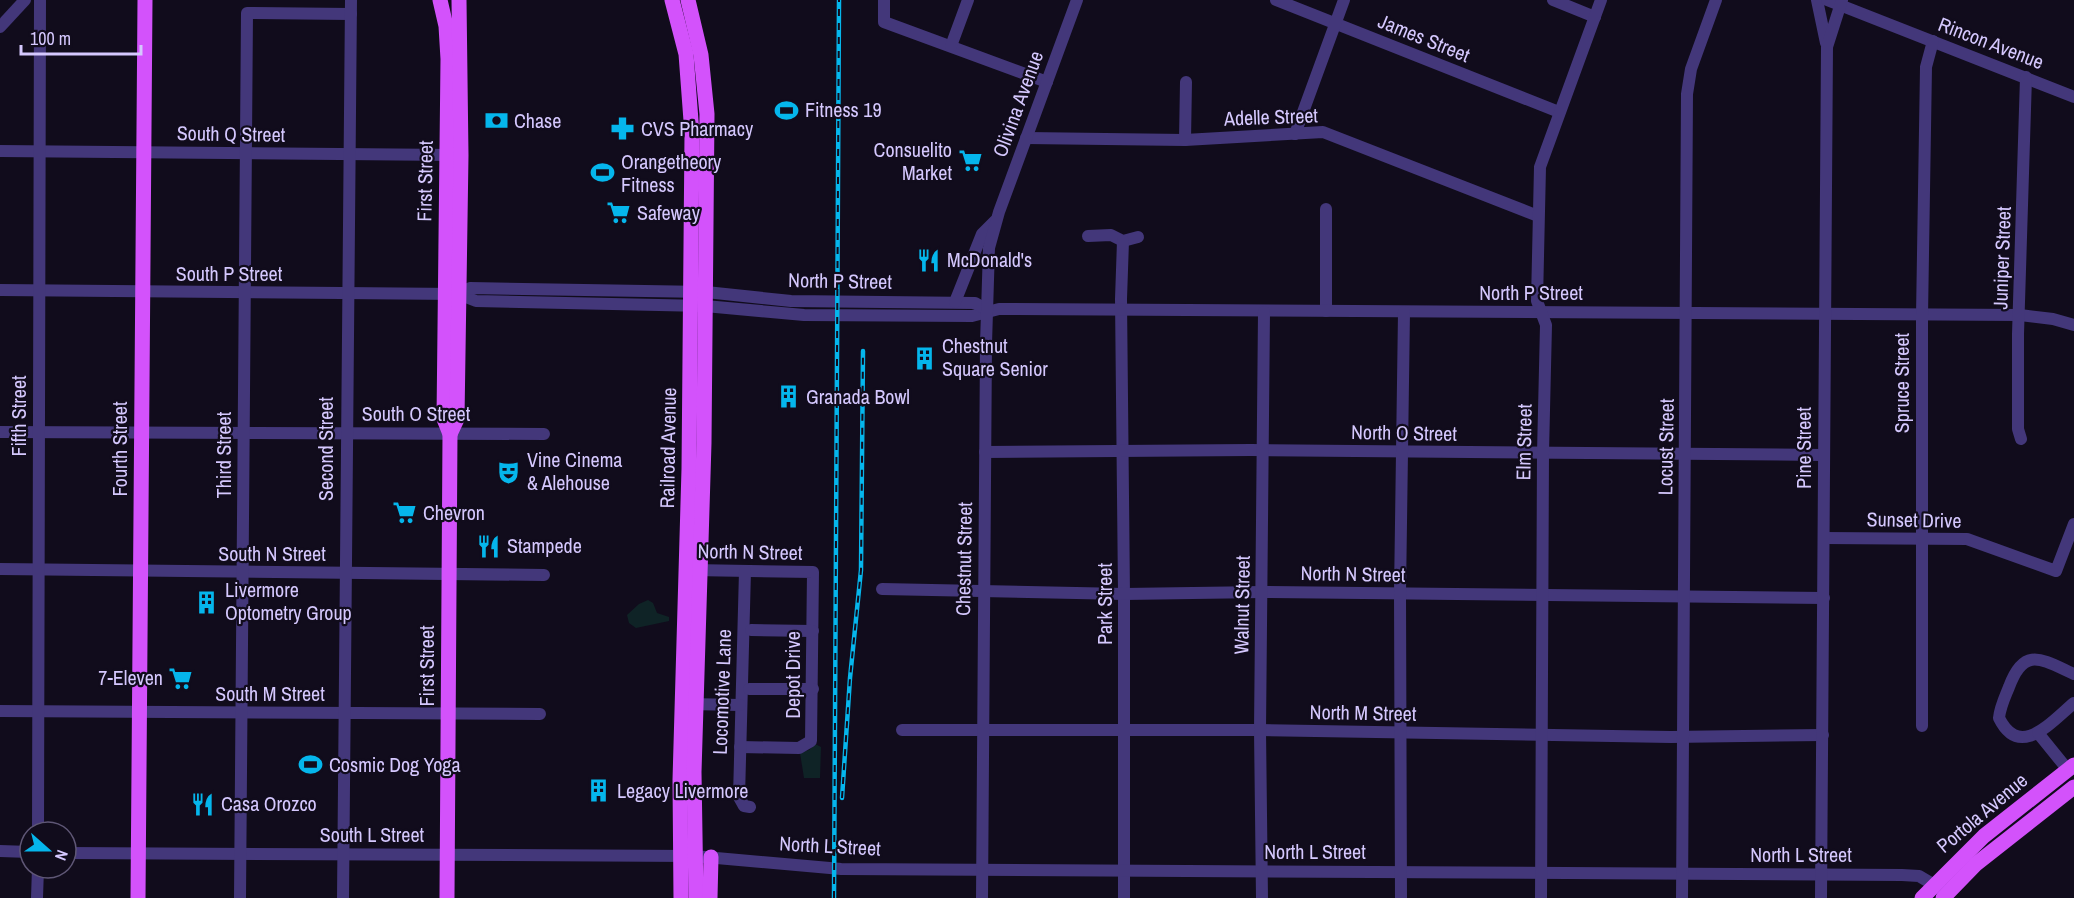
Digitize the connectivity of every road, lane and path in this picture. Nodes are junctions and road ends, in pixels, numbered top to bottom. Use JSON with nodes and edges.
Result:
{"nodes":[{"id":1,"x":25,"y":0,"type":"edge"},
{"id":2,"x":40,"y":0,"type":"edge"},
{"id":3,"x":145,"y":0,"type":"edge"},
{"id":4,"x":351,"y":0,"type":"edge"},
{"id":5,"x":440,"y":0,"type":"edge"},
{"id":6,"x":452,"y":0,"type":"edge"},
{"id":7,"x":459,"y":0,"type":"edge"},
{"id":8,"x":672,"y":0,"type":"edge"},
{"id":9,"x":688,"y":0,"type":"edge"},
{"id":10,"x":884,"y":0,"type":"edge"},
{"id":11,"x":968,"y":0,"type":"edge"},
{"id":12,"x":1077,"y":0,"type":"edge"},
{"id":13,"x":1276,"y":0,"type":"edge"},
{"id":14,"x":1344,"y":0,"type":"edge"},
{"id":15,"x":1553,"y":0,"type":"edge"},
{"id":16,"x":1601,"y":0,"type":"edge"},
{"id":17,"x":1716,"y":0,"type":"edge"},
{"id":18,"x":1817,"y":0,"type":"edge"},
{"id":19,"x":1836,"y":2,"type":"edge"},
{"id":20,"x":351,"y":14,"type":"junction"},
{"id":21,"x":1595,"y":16,"type":"junction"},
{"id":22,"x":1335,"y":23,"type":"junction"},
{"id":23,"x":458,"y":25,"type":"junction"},
{"id":24,"x":0,"y":27,"type":"edge"},
{"id":25,"x":1933,"y":41,"type":"junction"},
{"id":26,"x":951,"y":46,"type":"junction"},
{"id":27,"x":1827,"y":47,"type":"junction"},
{"id":28,"x":2026,"y":77,"type":"junction"},
{"id":29,"x":1047,"y":82,"type":"junction"},
{"id":30,"x":1186,"y":82,"type":"dead end"},
{"id":31,"x":2074,"y":97,"type":"edge"},
{"id":32,"x":1559,"y":112,"type":"junction"},
{"id":33,"x":1295,"y":134,"type":"junction"},
{"id":34,"x":1026,"y":138,"type":"junction"},
{"id":35,"x":1185,"y":140,"type":"junction"},
{"id":36,"x":0,"y":151,"type":"edge"},
{"id":37,"x":40,"y":151,"type":"junction"},
{"id":38,"x":145,"y":152,"type":"junction"},
{"id":39,"x":246,"y":154,"type":"junction"},
{"id":40,"x":350,"y":154,"type":"junction"},
{"id":41,"x":454,"y":155,"type":"junction"},
{"id":42,"x":1326,"y":208,"type":"dead end"},
{"id":43,"x":1538,"y":216,"type":"junction"},
{"id":44,"x":996,"y":221,"type":"junction"},
{"id":45,"x":1088,"y":236,"type":"dead end"},
{"id":46,"x":1138,"y":237,"type":"dead end"},
{"id":47,"x":1123,"y":241,"type":"junction"},
{"id":48,"x":0,"y":290,"type":"edge"},
{"id":49,"x":39,"y":290,"type":"junction"},
{"id":50,"x":142,"y":293,"type":"junction"},
{"id":51,"x":244,"y":293,"type":"junction"},
{"id":52,"x":347,"y":294,"type":"junction"},
{"id":53,"x":451,"y":294,"type":"junction"},
{"id":54,"x":698,"y":299,"type":"junction"},
{"id":55,"x":955,"y":302,"type":"junction"},
{"id":56,"x":987,"y":310,"type":"junction"},
{"id":57,"x":1123,"y":310,"type":"junction"},
{"id":58,"x":1326,"y":311,"type":"junction"},
{"id":59,"x":1264,"y":312,"type":"junction"},
{"id":60,"x":1404,"y":312,"type":"junction"},
{"id":61,"x":1541,"y":313,"type":"junction"},
{"id":62,"x":1687,"y":314,"type":"junction"},
{"id":63,"x":1825,"y":315,"type":"junction"},
{"id":64,"x":2020,"y":315,"type":"junction"},
{"id":65,"x":1922,"y":316,"type":"junction"},
{"id":66,"x":2074,"y":325,"type":"edge"},
{"id":67,"x":0,"y":432,"type":"edge"},
{"id":68,"x":39,"y":432,"type":"junction"},
{"id":69,"x":141,"y":432,"type":"junction"},
{"id":70,"x":244,"y":433,"type":"junction"},
{"id":71,"x":346,"y":433,"type":"junction"},
{"id":72,"x":450,"y":434,"type":"junction"},
{"id":73,"x":544,"y":434,"type":"dead end"},
{"id":74,"x":2021,"y":439,"type":"dead end"},
{"id":75,"x":1124,"y":450,"type":"junction"},
{"id":76,"x":1262,"y":451,"type":"junction"},
{"id":77,"x":985,"y":452,"type":"junction"},
{"id":78,"x":1404,"y":453,"type":"junction"},
{"id":79,"x":1543,"y":453,"type":"junction"},
{"id":80,"x":1685,"y":453,"type":"junction"},
{"id":81,"x":1823,"y":455,"type":"junction"},
{"id":82,"x":2074,"y":524,"type":"edge"},
{"id":83,"x":1824,"y":538,"type":"junction"},
{"id":84,"x":1922,"y":540,"type":"junction"},
{"id":85,"x":0,"y":569,"type":"edge"},
{"id":86,"x":38,"y":569,"type":"junction"},
{"id":87,"x":693,"y":570,"type":"junction"},
{"id":88,"x":745,"y":571,"type":"junction"},
{"id":89,"x":140,"y":572,"type":"junction"},
{"id":90,"x":813,"y":572,"type":"joint"},
{"id":91,"x":243,"y":573,"type":"junction"},
{"id":92,"x":345,"y":573,"type":"junction"},
{"id":93,"x":448,"y":574,"type":"junction"},
{"id":94,"x":544,"y":574,"type":"dead end"},
{"id":95,"x":882,"y":589,"type":"dead end"},
{"id":96,"x":983,"y":592,"type":"junction"},
{"id":97,"x":1262,"y":592,"type":"junction"},
{"id":98,"x":1124,"y":594,"type":"junction"},
{"id":99,"x":1400,"y":594,"type":"junction"},
{"id":100,"x":1542,"y":596,"type":"junction"},
{"id":101,"x":1683,"y":597,"type":"junction"},
{"id":102,"x":1824,"y":598,"type":"junction"},
{"id":103,"x":751,"y":630,"type":"dead end"},
{"id":104,"x":813,"y":631,"type":"junction"},
{"id":105,"x":2074,"y":674,"type":"edge"},
{"id":106,"x":749,"y":689,"type":"dead end"},
{"id":107,"x":813,"y":690,"type":"junction"},
{"id":108,"x":2074,"y":703,"type":"edge"},
{"id":109,"x":689,"y":704,"type":"junction"},
{"id":110,"x":740,"y":705,"type":"junction"},
{"id":111,"x":0,"y":711,"type":"edge"},
{"id":112,"x":38,"y":712,"type":"junction"},
{"id":113,"x":140,"y":713,"type":"junction"},
{"id":114,"x":242,"y":713,"type":"junction"},
{"id":115,"x":344,"y":714,"type":"junction"},
{"id":116,"x":447,"y":714,"type":"junction"},
{"id":117,"x":540,"y":714,"type":"dead end"},
{"id":118,"x":1922,"y":726,"type":"dead end"},
{"id":119,"x":902,"y":730,"type":"dead end"},
{"id":120,"x":982,"y":730,"type":"junction"},
{"id":121,"x":1260,"y":730,"type":"junction"},
{"id":122,"x":1125,"y":732,"type":"junction"},
{"id":123,"x":1400,"y":733,"type":"junction"},
{"id":124,"x":2038,"y":733,"type":"junction"},
{"id":125,"x":1541,"y":734,"type":"junction"},
{"id":126,"x":1823,"y":735,"type":"junction"},
{"id":127,"x":1684,"y":736,"type":"junction"},
{"id":128,"x":740,"y":747,"type":"junction"},
{"id":129,"x":2070,"y":768,"type":"edge"},
{"id":130,"x":2074,"y":787,"type":"edge"},
{"id":131,"x":750,"y":807,"type":"dead end"},
{"id":132,"x":38,"y":820,"type":"edge"},
{"id":133,"x":0,"y":851,"type":"edge"},
{"id":134,"x":18,"y":852,"type":"edge"},
{"id":135,"x":78,"y":853,"type":"edge"},
{"id":136,"x":138,"y":854,"type":"junction"},
{"id":137,"x":241,"y":854,"type":"junction"},
{"id":138,"x":345,"y":854,"type":"junction"},
{"id":139,"x":448,"y":855,"type":"junction"},
{"id":140,"x":686,"y":856,"type":"junction"},
{"id":141,"x":711,"y":857,"type":"junction"},
{"id":142,"x":982,"y":870,"type":"junction"},
{"id":143,"x":1124,"y":871,"type":"junction"},
{"id":144,"x":1262,"y":872,"type":"junction"},
{"id":145,"x":1401,"y":873,"type":"junction"},
{"id":146,"x":1541,"y":874,"type":"junction"},
{"id":147,"x":1821,"y":874,"type":"junction"},
{"id":148,"x":1682,"y":875,"type":"junction"},
{"id":149,"x":38,"y":880,"type":"edge"},
{"id":150,"x":1934,"y":883,"type":"junction"},
{"id":151,"x":1944,"y":896,"type":"edge"},
{"id":152,"x":38,"y":898,"type":"edge"},
{"id":153,"x":138,"y":898,"type":"edge"},
{"id":154,"x":240,"y":898,"type":"edge"},
{"id":155,"x":343,"y":898,"type":"edge"},
{"id":156,"x":447,"y":898,"type":"edge"},
{"id":157,"x":681,"y":898,"type":"edge"},
{"id":158,"x":696,"y":898,"type":"edge"},
{"id":159,"x":710,"y":898,"type":"edge"},
{"id":160,"x":982,"y":898,"type":"edge"},
{"id":161,"x":1124,"y":898,"type":"edge"},
{"id":162,"x":1262,"y":898,"type":"edge"},
{"id":163,"x":1401,"y":898,"type":"edge"},
{"id":164,"x":1541,"y":898,"type":"edge"},
{"id":165,"x":1682,"y":898,"type":"edge"},
{"id":166,"x":1821,"y":898,"type":"edge"},
{"id":167,"x":1922,"y":898,"type":"edge"}],
"edges":[{"from":1,"to":24,"type":"street"},
{"from":2,"to":37,"type":"street","name":"Fifth Street"},
{"from":3,"to":38,"type":"main road","name":"Fourth Street"},
{"from":4,"to":20,"type":"street","name":"Second Street"},
{"from":5,"to":41,"type":"main road","name":"First Street"},
{"from":6,"to":23,"type":"main road","name":"First Street"},
{"from":7,"to":23,"type":"main road","name":"First Street"},
{"from":8,"to":54,"type":"main road","name":"Railroad Avenue"},
{"from":9,"to":54,"type":"main road","name":"Railroad Avenue"},
{"from":10,"to":26,"type":"street"},
{"from":11,"to":26,"type":"street"},
{"from":12,"to":29,"type":"street","name":"Olivina Avenue"},
{"from":13,"to":22,"type":"street","name":"James Street"},
{"from":14,"to":22,"type":"street"},
{"from":15,"to":21,"type":"street"},
{"from":16,"to":21,"type":"street","name":"Elm Street"},
{"from":17,"to":62,"type":"street","name":"Locust Street"},
{"from":18,"to":27,"type":"street"},
{"from":19,"to":25,"type":"street","name":"Rincon Avenue"},
{"from":19,"to":27,"type":"street","name":"Pine Street"},
{"from":20,"to":39,"type":"street","name":"Third Street"},
{"from":20,"to":40,"type":"street","name":"Second Street"},
{"from":21,"to":32,"type":"street","name":"Elm Street"},
{"from":22,"to":32,"type":"street","name":"James Street"},
{"from":22,"to":33,"type":"street"},
{"from":23,"to":41,"type":"main road","name":"First Street"},
{"from":25,"to":28,"type":"street","name":"Rincon Avenue"},
{"from":25,"to":65,"type":"street","name":"Spruce Street"},
{"from":26,"to":29,"type":"street"},
{"from":27,"to":63,"type":"street","name":"Pine Street"},
{"from":28,"to":31,"type":"street","name":"Rincon Avenue"},
{"from":28,"to":64,"type":"street","name":"Juniper Street"},
{"from":29,"to":34,"type":"street","name":"Olivina Avenue"},
{"from":30,"to":35,"type":"street"},
{"from":32,"to":43,"type":"street","name":"Elm Street"},
{"from":33,"to":35,"type":"street","name":"Adelle Street"},
{"from":33,"to":43,"type":"street","name":"Adelle Street"},
{"from":34,"to":35,"type":"street","name":"Adelle Street"},
{"from":34,"to":44,"type":"street","name":"Olivina Avenue"},
{"from":36,"to":37,"type":"street","name":"South Q Street"},
{"from":37,"to":38,"type":"street","name":"South Q Street"},
{"from":37,"to":49,"type":"street","name":"Fifth Street"},
{"from":38,"to":39,"type":"street","name":"South Q Street"},
{"from":38,"to":50,"type":"main road","name":"Fourth Street"},
{"from":39,"to":40,"type":"street","name":"South Q Street"},
{"from":39,"to":51,"type":"street","name":"Third Street"},
{"from":40,"to":41,"type":"street","name":"South Q Street"},
{"from":40,"to":52,"type":"street","name":"Second Street"},
{"from":41,"to":53,"type":"main road","name":"First Street"},
{"from":42,"to":58,"type":"street"},
{"from":43,"to":61,"type":"street","name":"Elm Street"},
{"from":44,"to":55,"type":"street"},
{"from":44,"to":56,"type":"street","name":"Chestnut Street"},
{"from":45,"to":47,"type":"street"},
{"from":46,"to":47,"type":"street"},
{"from":47,"to":57,"type":"street","name":"Park Street"},
{"from":48,"to":49,"type":"street","name":"South P Street"},
{"from":49,"to":50,"type":"street","name":"South P Street"},
{"from":49,"to":68,"type":"street","name":"Fifth Street"},
{"from":50,"to":51,"type":"street","name":"South P Street"},
{"from":50,"to":69,"type":"main road","name":"Fourth Street"},
{"from":51,"to":52,"type":"street","name":"South P Street"},
{"from":51,"to":70,"type":"street","name":"Third Street"},
{"from":52,"to":53,"type":"street","name":"South P Street"},
{"from":52,"to":71,"type":"street","name":"Second Street"},
{"from":53,"to":54,"type":"street","name":"South P Street"},
{"from":53,"to":72,"type":"main road","name":"First Street"},
{"from":54,"to":55,"type":"street","name":"North P Street"},
{"from":54,"to":56,"type":"street","name":"North P Street"},
{"from":54,"to":87,"type":"main road","name":"Railroad Avenue"},
{"from":55,"to":56,"type":"street","name":"North P Street"},
{"from":56,"to":57,"type":"street","name":"North P Street"},
{"from":56,"to":77,"type":"street","name":"Chestnut Street"},
{"from":57,"to":59,"type":"street","name":"North P Street"},
{"from":57,"to":75,"type":"street","name":"Park Street"},
{"from":58,"to":59,"type":"street","name":"North P Street"},
{"from":58,"to":60,"type":"street","name":"North P Street"},
{"from":59,"to":76,"type":"street","name":"Walnut Street"},
{"from":60,"to":61,"type":"street","name":"North P Street"},
{"from":60,"to":78,"type":"street"},
{"from":61,"to":62,"type":"street","name":"North P Street"},
{"from":61,"to":79,"type":"street","name":"Elm Street"},
{"from":62,"to":63,"type":"street","name":"North P Street"},
{"from":62,"to":80,"type":"street","name":"Locust Street"},
{"from":63,"to":65,"type":"street","name":"North P Street"},
{"from":63,"to":81,"type":"street","name":"Pine Street"},
{"from":64,"to":65,"type":"street","name":"North P Street"},
{"from":64,"to":66,"type":"street","name":"North P Street"},
{"from":64,"to":74,"type":"street","name":"Juniper Street"},
{"from":65,"to":84,"type":"street","name":"Spruce Street"},
{"from":67,"to":68,"type":"street","name":"South O Street"},
{"from":68,"to":69,"type":"street","name":"South O Street"},
{"from":68,"to":86,"type":"street","name":"Fifth Street"},
{"from":69,"to":70,"type":"street","name":"South O Street"},
{"from":69,"to":89,"type":"main road","name":"Fourth Street"},
{"from":70,"to":71,"type":"street","name":"South O Street"},
{"from":70,"to":91,"type":"street","name":"Third Street"},
{"from":71,"to":72,"type":"street","name":"South O Street"},
{"from":71,"to":92,"type":"street","name":"Second Street"},
{"from":72,"to":73,"type":"street","name":"South O Street"},
{"from":72,"to":93,"type":"main road","name":"First Street"},
{"from":75,"to":76,"type":"street","name":"North O Street"},
{"from":75,"to":77,"type":"street","name":"North O Street"},
{"from":75,"to":98,"type":"street","name":"Park Street"},
{"from":76,"to":78,"type":"street","name":"North O Street"},
{"from":76,"to":97,"type":"street","name":"Walnut Street"},
{"from":77,"to":96,"type":"street","name":"Chestnut Street"},
{"from":78,"to":79,"type":"street","name":"North O Street"},
{"from":78,"to":99,"type":"street"},
{"from":79,"to":80,"type":"street","name":"North O Street"},
{"from":79,"to":100,"type":"street","name":"Elm Street"},
{"from":80,"to":81,"type":"street","name":"North O Street"},
{"from":80,"to":101,"type":"street","name":"Locust Street"},
{"from":81,"to":83,"type":"street","name":"Pine Street"},
{"from":82,"to":84,"type":"street","name":"Sunset Drive"},
{"from":83,"to":84,"type":"street","name":"Sunset Drive"},
{"from":83,"to":102,"type":"street","name":"Pine Street"},
{"from":84,"to":118,"type":"street","name":"Spruce Street"},
{"from":85,"to":86,"type":"street","name":"South N Street"},
{"from":86,"to":89,"type":"street","name":"South N Street"},
{"from":86,"to":112,"type":"street","name":"Fifth Street"},
{"from":87,"to":88,"type":"street","name":"North N Street"},
{"from":87,"to":109,"type":"main road","name":"Railroad Avenue"},
{"from":88,"to":90,"type":"street","name":"North N Street"},
{"from":88,"to":110,"type":"street","name":"Locomotive Lane"},
{"from":89,"to":91,"type":"street","name":"South N Street"},
{"from":89,"to":113,"type":"main road","name":"Fourth Street"},
{"from":90,"to":104,"type":"street","name":"Depot Drive"},
{"from":91,"to":92,"type":"street","name":"South N Street"},
{"from":91,"to":114,"type":"street","name":"Third Street"},
{"from":92,"to":93,"type":"street","name":"South N Street"},
{"from":92,"to":115,"type":"street","name":"Second Street"},
{"from":93,"to":94,"type":"street","name":"South N Street"},
{"from":93,"to":116,"type":"main road","name":"First Street"},
{"from":95,"to":96,"type":"street","name":"North N Street"},
{"from":96,"to":98,"type":"street","name":"North N Street"},
{"from":96,"to":120,"type":"street","name":"Chestnut Street"},
{"from":97,"to":98,"type":"street","name":"North N Street"},
{"from":97,"to":99,"type":"street","name":"North N Street"},
{"from":97,"to":121,"type":"street","name":"Walnut Street"},
{"from":98,"to":122,"type":"street","name":"Park Street"},
{"from":99,"to":100,"type":"street","name":"North N Street"},
{"from":99,"to":123,"type":"street"},
{"from":100,"to":101,"type":"street","name":"North N Street"},
{"from":100,"to":125,"type":"street","name":"Elm Street"},
{"from":101,"to":102,"type":"street","name":"North N Street"},
{"from":101,"to":127,"type":"street","name":"Locust Street"},
{"from":102,"to":126,"type":"street","name":"Pine Street"},
{"from":103,"to":104,"type":"street"},
{"from":104,"to":107,"type":"street","name":"Depot Drive"},
{"from":105,"to":124,"type":"street"},
{"from":106,"to":107,"type":"street"},
{"from":107,"to":128,"type":"street","name":"Depot Drive"},
{"from":108,"to":124,"type":"street"},
{"from":109,"to":110,"type":"street"},
{"from":109,"to":140,"type":"main road","name":"Railroad Avenue"},
{"from":110,"to":128,"type":"street","name":"Locomotive Lane"},
{"from":111,"to":112,"type":"street","name":"South M Street"},
{"from":112,"to":113,"type":"street","name":"South M Street"},
{"from":112,"to":132,"type":"street","name":"Fifth Street"},
{"from":113,"to":114,"type":"street","name":"South M Street"},
{"from":113,"to":136,"type":"main road","name":"Fourth Street"},
{"from":114,"to":115,"type":"street","name":"South M Street"},
{"from":114,"to":137,"type":"street","name":"Third Street"},
{"from":115,"to":116,"type":"street","name":"South M Street"},
{"from":115,"to":138,"type":"street","name":"Second Street"},
{"from":116,"to":117,"type":"street","name":"South M Street"},
{"from":116,"to":139,"type":"main road","name":"First Street"},
{"from":119,"to":120,"type":"street","name":"North M Street"},
{"from":120,"to":122,"type":"street","name":"North M Street"},
{"from":120,"to":142,"type":"street","name":"Chestnut Street"},
{"from":121,"to":122,"type":"street","name":"North M Street"},
{"from":121,"to":123,"type":"street","name":"North M Street"},
{"from":121,"to":144,"type":"street","name":"Walnut Street"},
{"from":122,"to":143,"type":"street","name":"Park Street"},
{"from":123,"to":125,"type":"street","name":"North M Street"},
{"from":123,"to":145,"type":"street"},
{"from":124,"to":129,"type":"street"},
{"from":125,"to":127,"type":"street","name":"North M Street"},
{"from":125,"to":146,"type":"street","name":"Elm Street"},
{"from":126,"to":127,"type":"street","name":"North M Street"},
{"from":126,"to":147,"type":"street","name":"Pine Street"},
{"from":127,"to":148,"type":"street","name":"Locust Street"},
{"from":128,"to":131,"type":"street","name":"Locomotive Lane"},
{"from":129,"to":130,"type":"street"},
{"from":129,"to":150,"type":"main road","name":"Portola Avenue"},
{"from":130,"to":151,"type":"main road","name":"Portola Avenue"},
{"from":133,"to":134,"type":"street"},
{"from":135,"to":136,"type":"street","name":"South L Street"},
{"from":136,"to":137,"type":"street","name":"South L Street"},
{"from":136,"to":153,"type":"main road","name":"Fourth Street"},
{"from":137,"to":138,"type":"street","name":"South L Street"},
{"from":137,"to":154,"type":"street","name":"Third Street"},
{"from":138,"to":139,"type":"street","name":"South L Street"},
{"from":138,"to":155,"type":"street","name":"Second Street"},
{"from":139,"to":140,"type":"street","name":"South L Street"},
{"from":139,"to":156,"type":"main road","name":"First Street"},
{"from":140,"to":141,"type":"street","name":"North L Street"},
{"from":140,"to":157,"type":"main road","name":"Railroad Avenue"},
{"from":140,"to":158,"type":"main road","name":"Railroad Avenue"},
{"from":141,"to":142,"type":"street","name":"North L Street"},
{"from":141,"to":159,"type":"main road"},
{"from":142,"to":143,"type":"street","name":"North L Street"},
{"from":142,"to":160,"type":"street","name":"Chestnut Street"},
{"from":143,"to":144,"type":"street","name":"North L Street"},
{"from":143,"to":161,"type":"street","name":"Park Street"},
{"from":144,"to":145,"type":"street","name":"North L Street"},
{"from":144,"to":162,"type":"street","name":"Walnut Street"},
{"from":145,"to":146,"type":"street","name":"North L Street"},
{"from":145,"to":163,"type":"street"},
{"from":146,"to":148,"type":"street","name":"North L Street"},
{"from":146,"to":164,"type":"street","name":"Elm Street"},
{"from":147,"to":148,"type":"street","name":"North L Street"},
{"from":147,"to":150,"type":"street","name":"North L Street"},
{"from":147,"to":166,"type":"street","name":"Pine Street"},
{"from":148,"to":165,"type":"street","name":"Locust Street"},
{"from":149,"to":152,"type":"street"},
{"from":150,"to":151,"type":"street","name":"North L Street"},
{"from":150,"to":167,"type":"main road","name":"Portola Avenue"}]}
